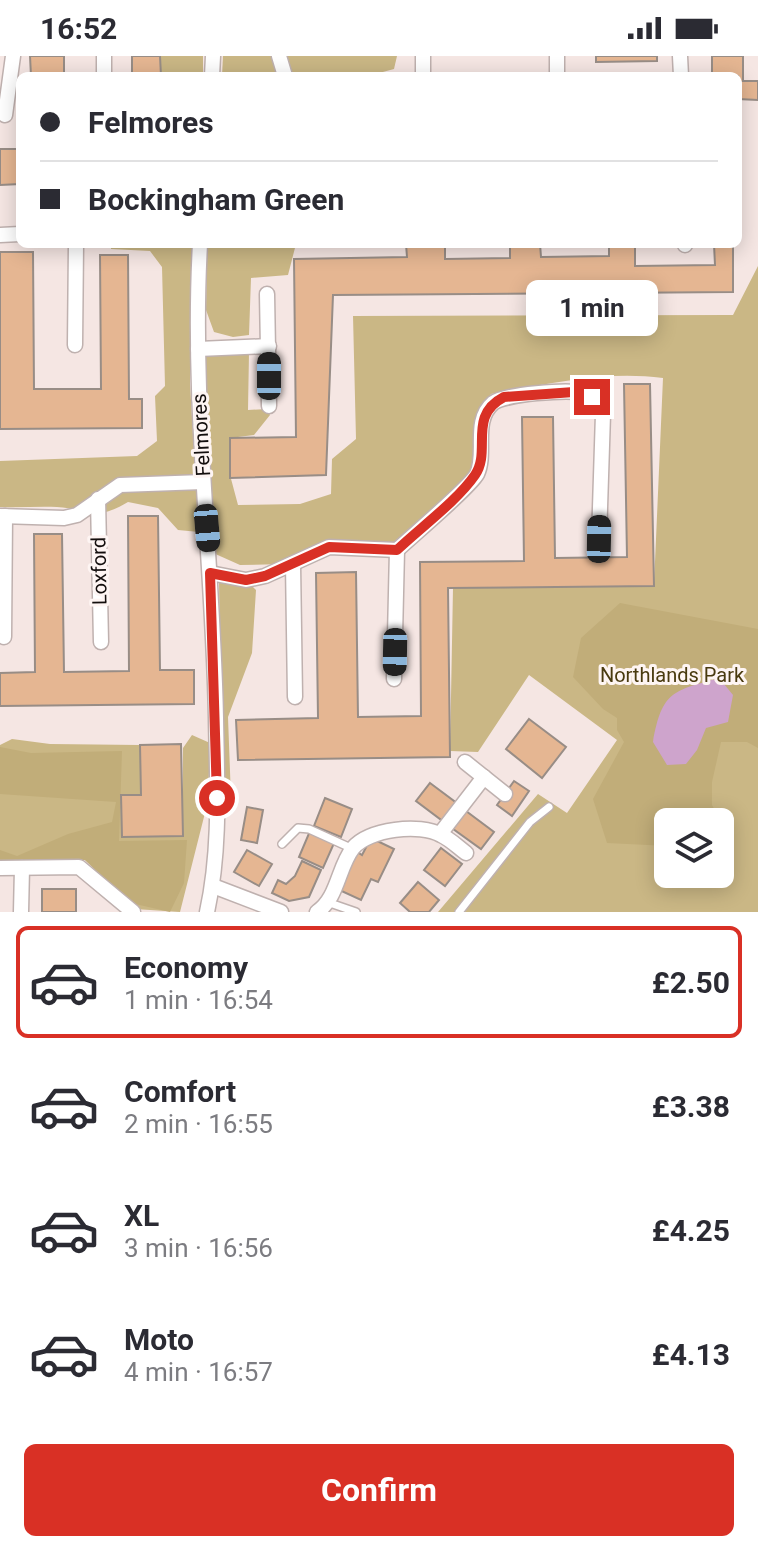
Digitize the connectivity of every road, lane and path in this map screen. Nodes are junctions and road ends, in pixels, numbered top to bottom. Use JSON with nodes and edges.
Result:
{"nodes":[{"id":1,"x":13,"y":56,"type":"edge"},
{"id":2,"x":5,"y":115,"type":"dead end"},
{"id":3,"x":76,"y":248,"type":"edge"},
{"id":4,"x":200,"y":248,"type":"edge"},
{"id":5,"x":267,"y":294,"type":"dead end"},
{"id":6,"x":75,"y":345,"type":"dead end"},
{"id":7,"x":269,"y":346,"type":"junction"},
{"id":8,"x":198,"y":349,"type":"junction"},
{"id":9,"x":269,"y":406,"type":"dead end"},
{"id":10,"x":203,"y":482,"type":"junction"},
{"id":11,"x":98,"y":499,"type":"junction"},
{"id":12,"x":3,"y":516,"type":"edge"},
{"id":13,"x":599,"y":539,"type":"dead end"},
{"id":14,"x":397,"y":550,"type":"junction"},
{"id":15,"x":293,"y":564,"type":"junction"},
{"id":16,"x":210,"y":573,"type":"junction"},
{"id":17,"x":4,"y":637,"type":"dead end"},
{"id":18,"x":101,"y":642,"type":"dead end"},
{"id":19,"x":394,"y":679,"type":"dead end"},
{"id":20,"x":295,"y":697,"type":"dead end"},
{"id":21,"x":465,"y":762,"type":"dead end"},
{"id":22,"x":484,"y":777,"type":"junction"},
{"id":23,"x":505,"y":794,"type":"dead end"},
{"id":24,"x":549,"y":807,"type":"dead end"},
{"id":25,"x":440,"y":834,"type":"junction"},
{"id":26,"x":282,"y":844,"type":"dead end"},
{"id":27,"x":353,"y":849,"type":"junction"},
{"id":28,"x":466,"y":853,"type":"dead end"},
{"id":29,"x":0,"y":868,"type":"edge"},
{"id":30,"x":22,"y":868,"type":"junction"},
{"id":31,"x":213,"y":886,"type":"junction"},
{"id":32,"x":322,"y":907,"type":"edge"},
{"id":33,"x":21,"y":912,"type":"edge"},
{"id":34,"x":133,"y":912,"type":"edge"},
{"id":35,"x":207,"y":912,"type":"edge"},
{"id":36,"x":281,"y":912,"type":"edge"},
{"id":37,"x":356,"y":912,"type":"edge"},
{"id":38,"x":459,"y":912,"type":"edge"}],
"edges":[{"from":1,"to":2,"type":"street"},
{"from":3,"to":6,"type":"street"},
{"from":4,"to":8,"type":"street","name":"Felmores"},
{"from":5,"to":7,"type":"street"},
{"from":7,"to":8,"type":"street"},
{"from":7,"to":9,"type":"street"},
{"from":8,"to":10,"type":"street","name":"Felmores"},
{"from":10,"to":11,"type":"street","name":"Loxford"},
{"from":10,"to":16,"type":"street","name":"Felmores"},
{"from":11,"to":12,"type":"street","name":"Loxford"},
{"from":11,"to":18,"type":"street","name":"Loxford"},
{"from":12,"to":17,"type":"street","name":"Loxford"},
{"from":13,"to":14,"type":"street"},
{"from":14,"to":15,"type":"street"},
{"from":14,"to":19,"type":"street"},
{"from":15,"to":16,"type":"street"},
{"from":15,"to":20,"type":"street"},
{"from":16,"to":31,"type":"street","name":"Felmores"},
{"from":21,"to":22,"type":"street"},
{"from":22,"to":23,"type":"street"},
{"from":22,"to":25,"type":"street"},
{"from":24,"to":38,"type":"lane"},
{"from":25,"to":27,"type":"street"},
{"from":25,"to":28,"type":"street"},
{"from":26,"to":27,"type":"lane"},
{"from":27,"to":32,"type":"street"},
{"from":29,"to":30,"type":"street"},
{"from":30,"to":33,"type":"street"},
{"from":30,"to":34,"type":"street"},
{"from":31,"to":35,"type":"street","name":"Felmores"},
{"from":31,"to":36,"type":"street"},
{"from":32,"to":37,"type":"lane"}]}
